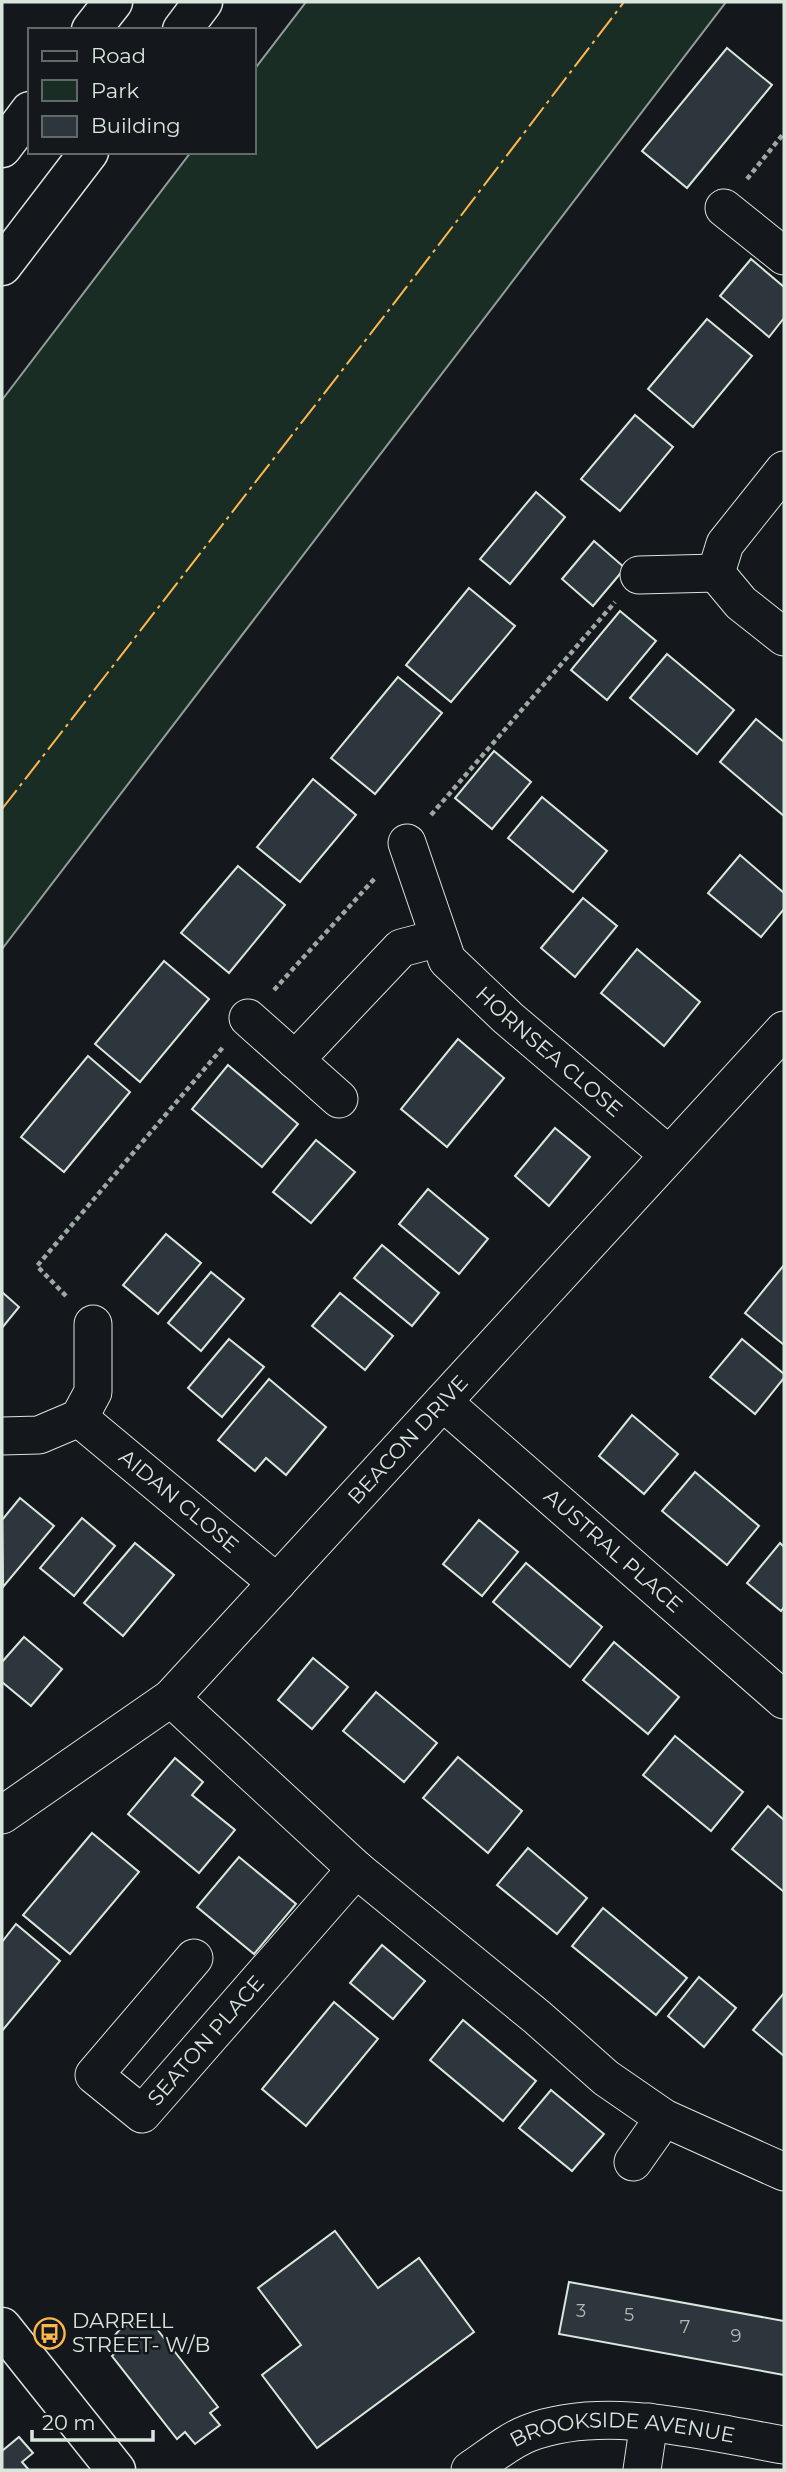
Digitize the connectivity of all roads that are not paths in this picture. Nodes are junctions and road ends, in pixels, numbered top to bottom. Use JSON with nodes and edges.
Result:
{"nodes":[{"id":1,"x":113,"y":2,"type":"edge"},
{"id":2,"x":204,"y":2,"type":"edge"},
{"id":3,"x":94,"y":28,"type":"edge"},
{"id":4,"x":184,"y":28,"type":"edge"},
{"id":5,"x":28,"y":114,"type":"edge"},
{"id":6,"x":2,"y":148,"type":"edge"},
{"id":7,"x":87,"y":154,"type":"edge"},
{"id":8,"x":724,"y":208,"type":"road end"},
{"id":9,"x":784,"y":256,"type":"edge"},
{"id":10,"x":2,"y":266,"type":"edge"},
{"id":11,"x":784,"y":470,"type":"edge"},
{"id":12,"x":716,"y":573,"type":"junction"},
{"id":13,"x":639,"y":575,"type":"road end"},
{"id":14,"x":784,"y":637,"type":"edge"},
{"id":15,"x":407,"y":843,"type":"road end"},
{"id":16,"x":439,"y":938,"type":"junction"},
{"id":17,"x":248,"y":1018,"type":"road end"},
{"id":18,"x":784,"y":1030,"type":"edge"},
{"id":19,"x":295,"y":1060,"type":"junction"},
{"id":20,"x":339,"y":1098,"type":"dead end"},
{"id":21,"x":669,"y":1156,"type":"junction"},
{"id":22,"x":93,"y":1324,"type":"road end"},
{"id":23,"x":443,"y":1402,"type":"junction"},
{"id":24,"x":79,"y":1418,"type":"junction"},
{"id":25,"x":2,"y":1436,"type":"edge"},
{"id":26,"x":277,"y":1583,"type":"junction"},
{"id":27,"x":171,"y":1698,"type":"junction"},
{"id":28,"x":784,"y":1700,"type":"edge"},
{"id":29,"x":2,"y":1815,"type":"edge"},
{"id":30,"x":356,"y":1869,"type":"junction"},
{"id":31,"x":194,"y":1958,"type":"dead end"},
{"id":32,"x":664,"y":2118,"type":"junction"},
{"id":33,"x":633,"y":2162,"type":"dead end"},
{"id":34,"x":784,"y":2172,"type":"edge"},
{"id":35,"x":2,"y":2327,"type":"edge"},
{"id":36,"x":649,"y":2422,"type":"junction"},
{"id":37,"x":784,"y":2445,"type":"edge"},
{"id":38,"x":116,"y":2470,"type":"edge"},
{"id":39,"x":470,"y":2470,"type":"edge"},
{"id":40,"x":642,"y":2470,"type":"edge"}],
"edges":[{"from":1,"to":3,"type":"main road"},
{"from":2,"to":4,"type":"main road"},
{"from":5,"to":6,"type":"main road"},
{"from":7,"to":10,"type":"main road"},
{"from":8,"to":9,"type":"street"},
{"from":11,"to":12,"type":"street"},
{"from":12,"to":13,"type":"street"},
{"from":12,"to":14,"type":"street"},
{"from":15,"to":16,"type":"street","name":"HORNSEA CLOSE"},
{"from":16,"to":19,"type":"street"},
{"from":16,"to":21,"type":"street","name":"HORNSEA CLOSE"},
{"from":17,"to":19,"type":"street"},
{"from":18,"to":21,"type":"street","name":"BEACON DRIVE"},
{"from":19,"to":20,"type":"street"},
{"from":21,"to":23,"type":"street","name":"BEACON DRIVE"},
{"from":22,"to":24,"type":"street"},
{"from":23,"to":26,"type":"street","name":"BEACON DRIVE"},
{"from":23,"to":28,"type":"street","name":"AUSTRAL PLACE"},
{"from":24,"to":25,"type":"street"},
{"from":24,"to":26,"type":"street","name":"AIDAN CLOSE"},
{"from":26,"to":27,"type":"street","name":"BEACON DRIVE"},
{"from":27,"to":29,"type":"street","name":"BEACON DRIVE"},
{"from":27,"to":30,"type":"street"},
{"from":30,"to":31,"type":"street","name":"SEATON PLACE"},
{"from":30,"to":32,"type":"street"},
{"from":32,"to":33,"type":"street"},
{"from":32,"to":34,"type":"street"},
{"from":35,"to":38,"type":"main road"},
{"from":36,"to":37,"type":"street","name":"BROOKSIDE AVENUE"},
{"from":36,"to":39,"type":"street","name":"BROOKSIDE AVENUE"},
{"from":36,"to":40,"type":"street"}]}
